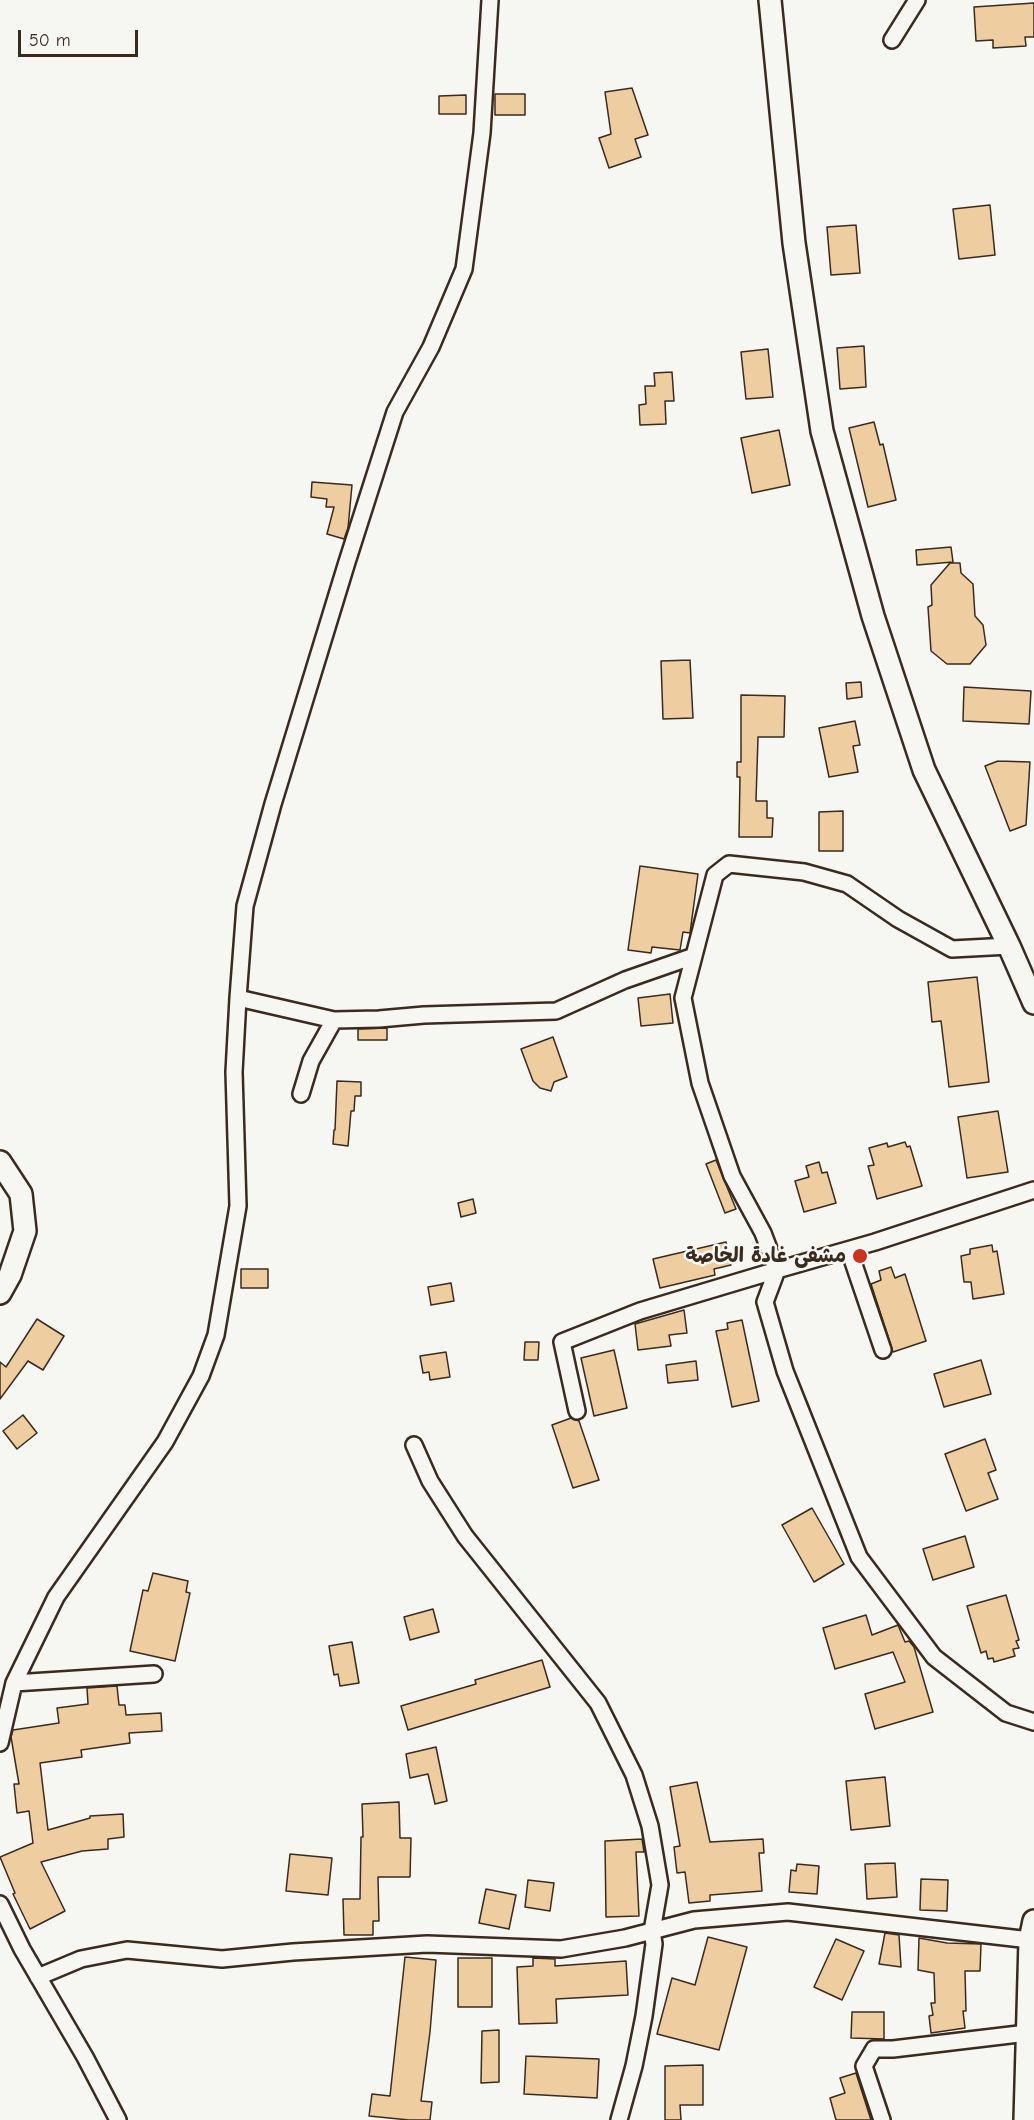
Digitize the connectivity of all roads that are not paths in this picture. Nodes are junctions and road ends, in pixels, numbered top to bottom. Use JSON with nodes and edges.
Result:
{"nodes":[{"id":1,"x":490,"y":0,"type":"edge"},
{"id":2,"x":770,"y":0,"type":"edge"},
{"id":3,"x":917,"y":0,"type":"edge"},
{"id":4,"x":892,"y":40,"type":"dead end"},
{"id":5,"x":1009,"y":946,"type":"junction"},
{"id":6,"x":694,"y":956,"type":"junction"},
{"id":7,"x":238,"y":998,"type":"junction"},
{"id":8,"x":1034,"y":1003,"type":"edge"},
{"id":9,"x":334,"y":1020,"type":"junction"},
{"id":10,"x":301,"y":1094,"type":"dead end"},
{"id":11,"x":0,"y":1162,"type":"edge"},
{"id":12,"x":1034,"y":1190,"type":"edge"},
{"id":13,"x":849,"y":1250,"type":"junction"},
{"id":14,"x":777,"y":1270,"type":"junction"},
{"id":15,"x":0,"y":1293,"type":"edge"},
{"id":16,"x":883,"y":1350,"type":"dead end"},
{"id":17,"x":577,"y":1411,"type":"dead end"},
{"id":18,"x":414,"y":1445,"type":"dead end"},
{"id":19,"x":153,"y":1674,"type":"dead end"},
{"id":20,"x":14,"y":1683,"type":"junction"},
{"id":21,"x":1034,"y":1722,"type":"edge"},
{"id":22,"x":0,"y":1743,"type":"edge"},
{"id":23,"x":0,"y":1904,"type":"edge"},
{"id":24,"x":652,"y":1931,"type":"junction"},
{"id":25,"x":1032,"y":1934,"type":"edge"},
{"id":26,"x":38,"y":1977,"type":"junction"},
{"id":27,"x":1028,"y":2033,"type":"junction"},
{"id":28,"x":118,"y":2120,"type":"edge"},
{"id":29,"x":620,"y":2120,"type":"edge"},
{"id":30,"x":882,"y":2120,"type":"edge"},
{"id":31,"x":1025,"y":2120,"type":"edge"}],
"edges":[{"from":1,"to":7,"type":"street"},
{"from":2,"to":5,"type":"main road"},
{"from":3,"to":4,"type":"street"},
{"from":5,"to":6,"type":"street"},
{"from":5,"to":8,"type":"main road"},
{"from":6,"to":9,"type":"street"},
{"from":6,"to":14,"type":"street"},
{"from":7,"to":9,"type":"street"},
{"from":7,"to":20,"type":"street"},
{"from":9,"to":10,"type":"street"},
{"from":11,"to":15,"type":"main road"},
{"from":12,"to":13,"type":"street"},
{"from":13,"to":14,"type":"street"},
{"from":13,"to":16,"type":"street"},
{"from":14,"to":17,"type":"street"},
{"from":14,"to":21,"type":"street"},
{"from":18,"to":24,"type":"street"},
{"from":19,"to":20,"type":"street"},
{"from":20,"to":22,"type":"street"},
{"from":23,"to":26,"type":"street"},
{"from":24,"to":25,"type":"street"},
{"from":24,"to":26,"type":"street"},
{"from":24,"to":29,"type":"street"},
{"from":25,"to":27,"type":"main road"},
{"from":26,"to":28,"type":"street"},
{"from":27,"to":30,"type":"street"},
{"from":27,"to":31,"type":"main road"}]}
